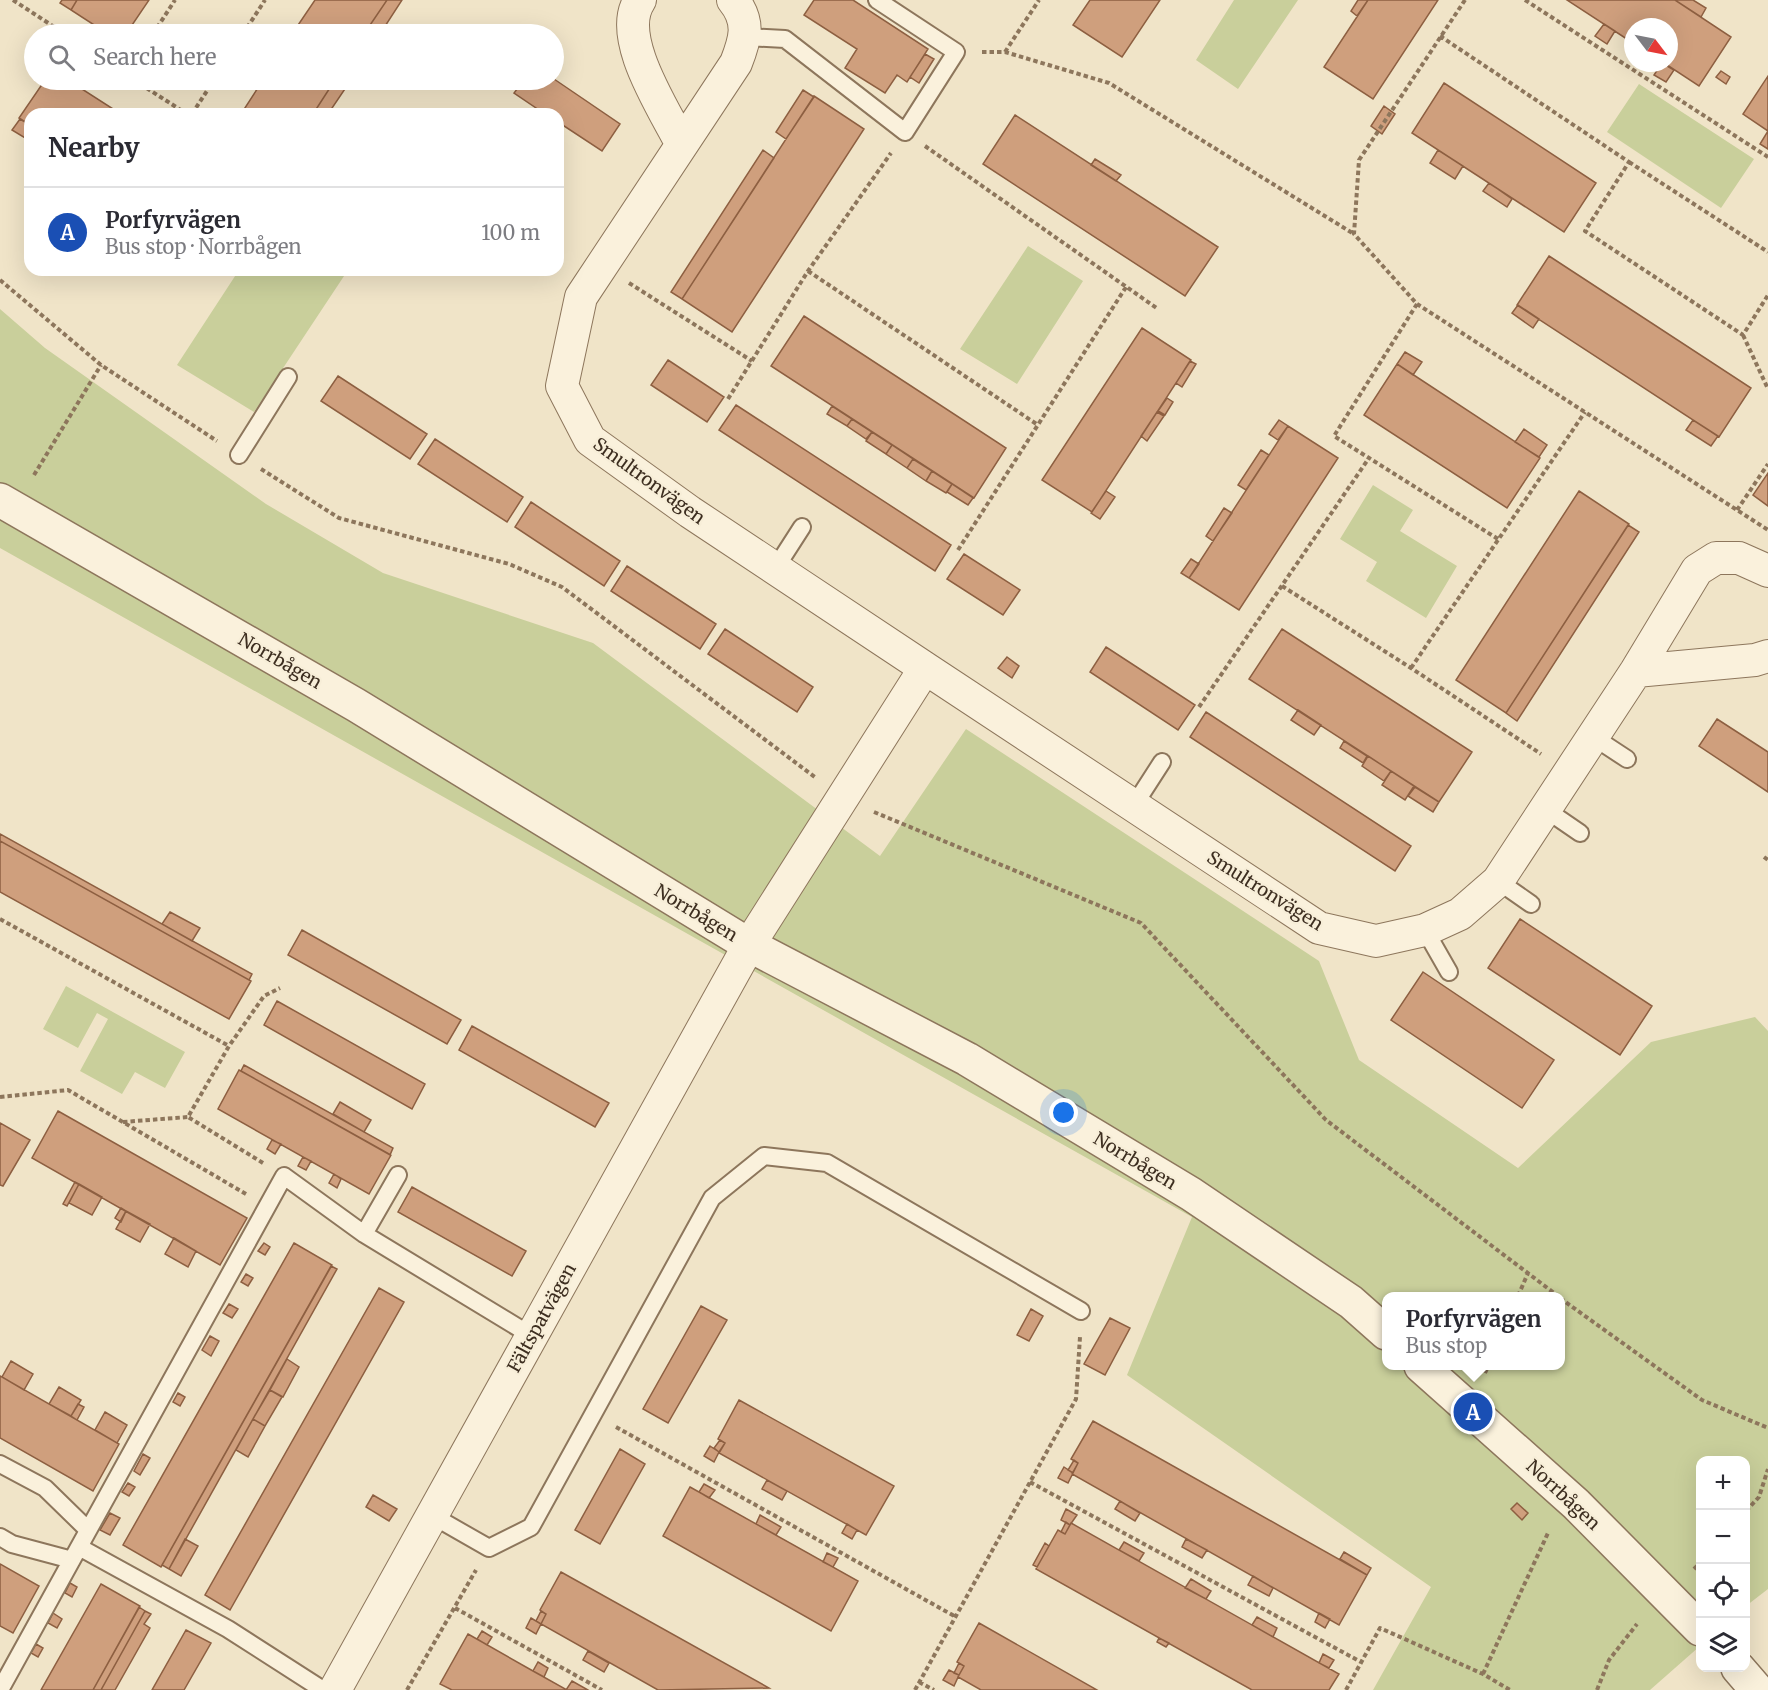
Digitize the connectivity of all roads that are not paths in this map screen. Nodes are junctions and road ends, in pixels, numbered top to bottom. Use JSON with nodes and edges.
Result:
{"nodes":[{"id":1,"x":640,"y":0,"type":"edge"},
{"id":2,"x":733,"y":0,"type":"edge"},
{"id":3,"x":877,"y":0,"type":"edge"},
{"id":4,"x":746,"y":37,"type":"junction"},
{"id":5,"x":681,"y":143,"type":"junction"},
{"id":6,"x":288,"y":377,"type":"dead end"},
{"id":7,"x":239,"y":455,"type":"road end"},
{"id":8,"x":0,"y":500,"type":"edge"},
{"id":9,"x":802,"y":527,"type":"dead end"},
{"id":10,"x":1766,"y":566,"type":"edge"},
{"id":11,"x":775,"y":568,"type":"junction"},
{"id":12,"x":1768,"y":656,"type":"edge"},
{"id":13,"x":925,"y":668,"type":"junction"},
{"id":14,"x":1636,"y":671,"type":"junction"},
{"id":15,"x":1592,"y":736,"type":"junction"},
{"id":16,"x":1628,"y":759,"type":"dead end"},
{"id":17,"x":1162,"y":762,"type":"dead end"},
{"id":18,"x":1133,"y":807,"type":"junction"},
{"id":19,"x":1545,"y":809,"type":"junction"},
{"id":20,"x":1580,"y":833,"type":"dead end"},
{"id":21,"x":1498,"y":881,"type":"junction"},
{"id":22,"x":1531,"y":904,"type":"dead end"},
{"id":23,"x":1425,"y":930,"type":"junction"},
{"id":24,"x":748,"y":945,"type":"junction"},
{"id":25,"x":1449,"y":972,"type":"dead end"},
{"id":26,"x":398,"y":1175,"type":"dead end"},
{"id":27,"x":364,"y":1234,"type":"junction"},
{"id":28,"x":1081,"y":1311,"type":"road end"},
{"id":29,"x":1382,"y":1329,"type":"edge"},
{"id":30,"x":532,"y":1336,"type":"junction"},
{"id":31,"x":1427,"y":1370,"type":"edge"},
{"id":32,"x":0,"y":1464,"type":"edge"},
{"id":33,"x":433,"y":1516,"type":"junction"},
{"id":34,"x":88,"y":1530,"type":"junction"},
{"id":35,"x":0,"y":1537,"type":"edge"},
{"id":36,"x":76,"y":1553,"type":"junction"},
{"id":37,"x":1696,"y":1624,"type":"edge"},
{"id":38,"x":0,"y":1690,"type":"edge"},
{"id":39,"x":323,"y":1690,"type":"edge"},
{"id":40,"x":335,"y":1690,"type":"edge"}],
"edges":[{"from":1,"to":5,"type":"street"},
{"from":2,"to":4,"type":"street"},
{"from":3,"to":4,"type":"lane"},
{"from":4,"to":5,"type":"street","name":"Smultronvägen"},
{"from":5,"to":11,"type":"street","name":"Smultronvägen"},
{"from":6,"to":7,"type":"lane"},
{"from":8,"to":24,"type":"street","name":"Norrbågen"},
{"from":9,"to":11,"type":"lane"},
{"from":10,"to":14,"type":"street","name":"Smultronvägen"},
{"from":11,"to":13,"type":"street","name":"Smultronvägen"},
{"from":12,"to":14,"type":"street"},
{"from":13,"to":18,"type":"street","name":"Smultronvägen"},
{"from":13,"to":24,"type":"street"},
{"from":14,"to":15,"type":"street","name":"Smultronvägen"},
{"from":15,"to":16,"type":"lane"},
{"from":15,"to":19,"type":"street","name":"Smultronvägen"},
{"from":17,"to":18,"type":"lane"},
{"from":18,"to":23,"type":"street","name":"Smultronvägen"},
{"from":19,"to":20,"type":"lane"},
{"from":19,"to":21,"type":"street","name":"Smultronvägen"},
{"from":21,"to":22,"type":"lane"},
{"from":21,"to":23,"type":"street","name":"Smultronvägen"},
{"from":23,"to":25,"type":"lane"},
{"from":24,"to":29,"type":"street","name":"Norrbågen"},
{"from":24,"to":30,"type":"street","name":"Fältspatvägen"},
{"from":26,"to":27,"type":"lane"},
{"from":27,"to":30,"type":"lane"},
{"from":27,"to":34,"type":"lane"},
{"from":28,"to":33,"type":"lane"},
{"from":30,"to":33,"type":"street","name":"Fältspatvägen"},
{"from":31,"to":37,"type":"street","name":"Norrbågen"},
{"from":32,"to":34,"type":"lane"},
{"from":33,"to":40,"type":"street","name":"Fältspatvägen"},
{"from":34,"to":36,"type":"lane"},
{"from":35,"to":36,"type":"lane"},
{"from":36,"to":38,"type":"lane"},
{"from":36,"to":39,"type":"lane"}]}
